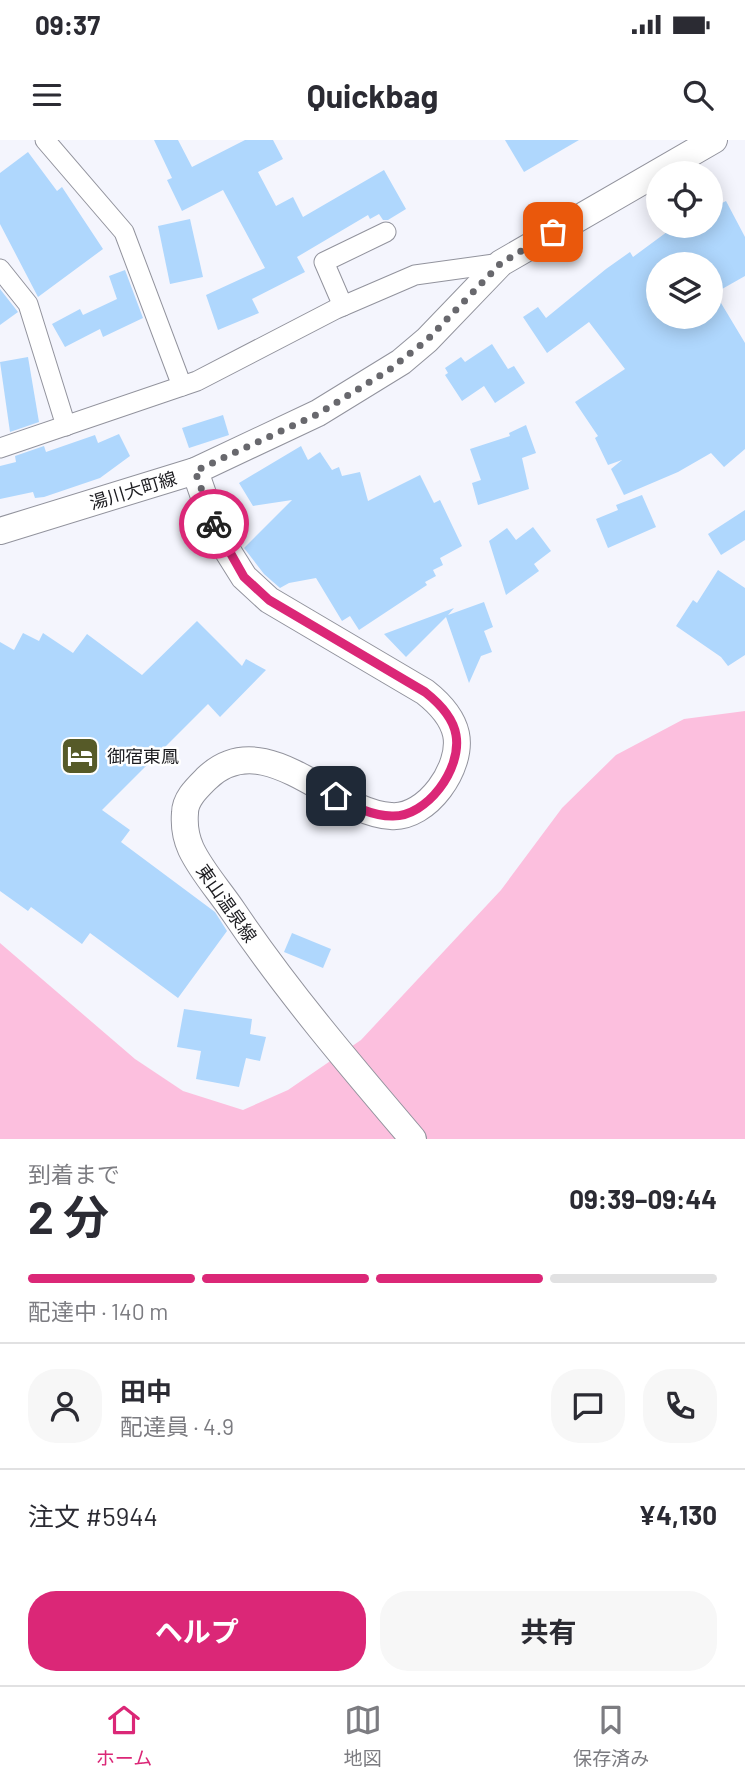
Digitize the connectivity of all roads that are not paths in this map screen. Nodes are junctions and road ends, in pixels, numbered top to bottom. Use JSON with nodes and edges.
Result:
{"nodes":[{"id":1,"x":45,"y":140,"type":"edge"},
{"id":2,"x":714,"y":140,"type":"edge"},
{"id":3,"x":386,"y":232,"type":"dead end"},
{"id":4,"x":501,"y":263,"type":"junction"},
{"id":5,"x":0,"y":269,"type":"edge"},
{"id":6,"x":343,"y":306,"type":"junction"},
{"id":7,"x":182,"y":386,"type":"junction"},
{"id":8,"x":66,"y":426,"type":"junction"},
{"id":9,"x":0,"y":448,"type":"edge"},
{"id":10,"x":195,"y":471,"type":"junction"},
{"id":11,"x":0,"y":531,"type":"edge"},
{"id":12,"x":414,"y":1139,"type":"edge"}],
"edges":[{"from":1,"to":7,"type":"street"},
{"from":2,"to":4,"type":"main road","name":"湯川大町線"},
{"from":3,"to":6,"type":"street"},
{"from":4,"to":6,"type":"street"},
{"from":4,"to":10,"type":"main road","name":"湯川大町線"},
{"from":5,"to":8,"type":"street"},
{"from":6,"to":7,"type":"street"},
{"from":7,"to":8,"type":"street"},
{"from":8,"to":9,"type":"street"},
{"from":10,"to":11,"type":"main road","name":"湯川大町線"},
{"from":10,"to":12,"type":"main road","name":"東山温泉線"}]}
